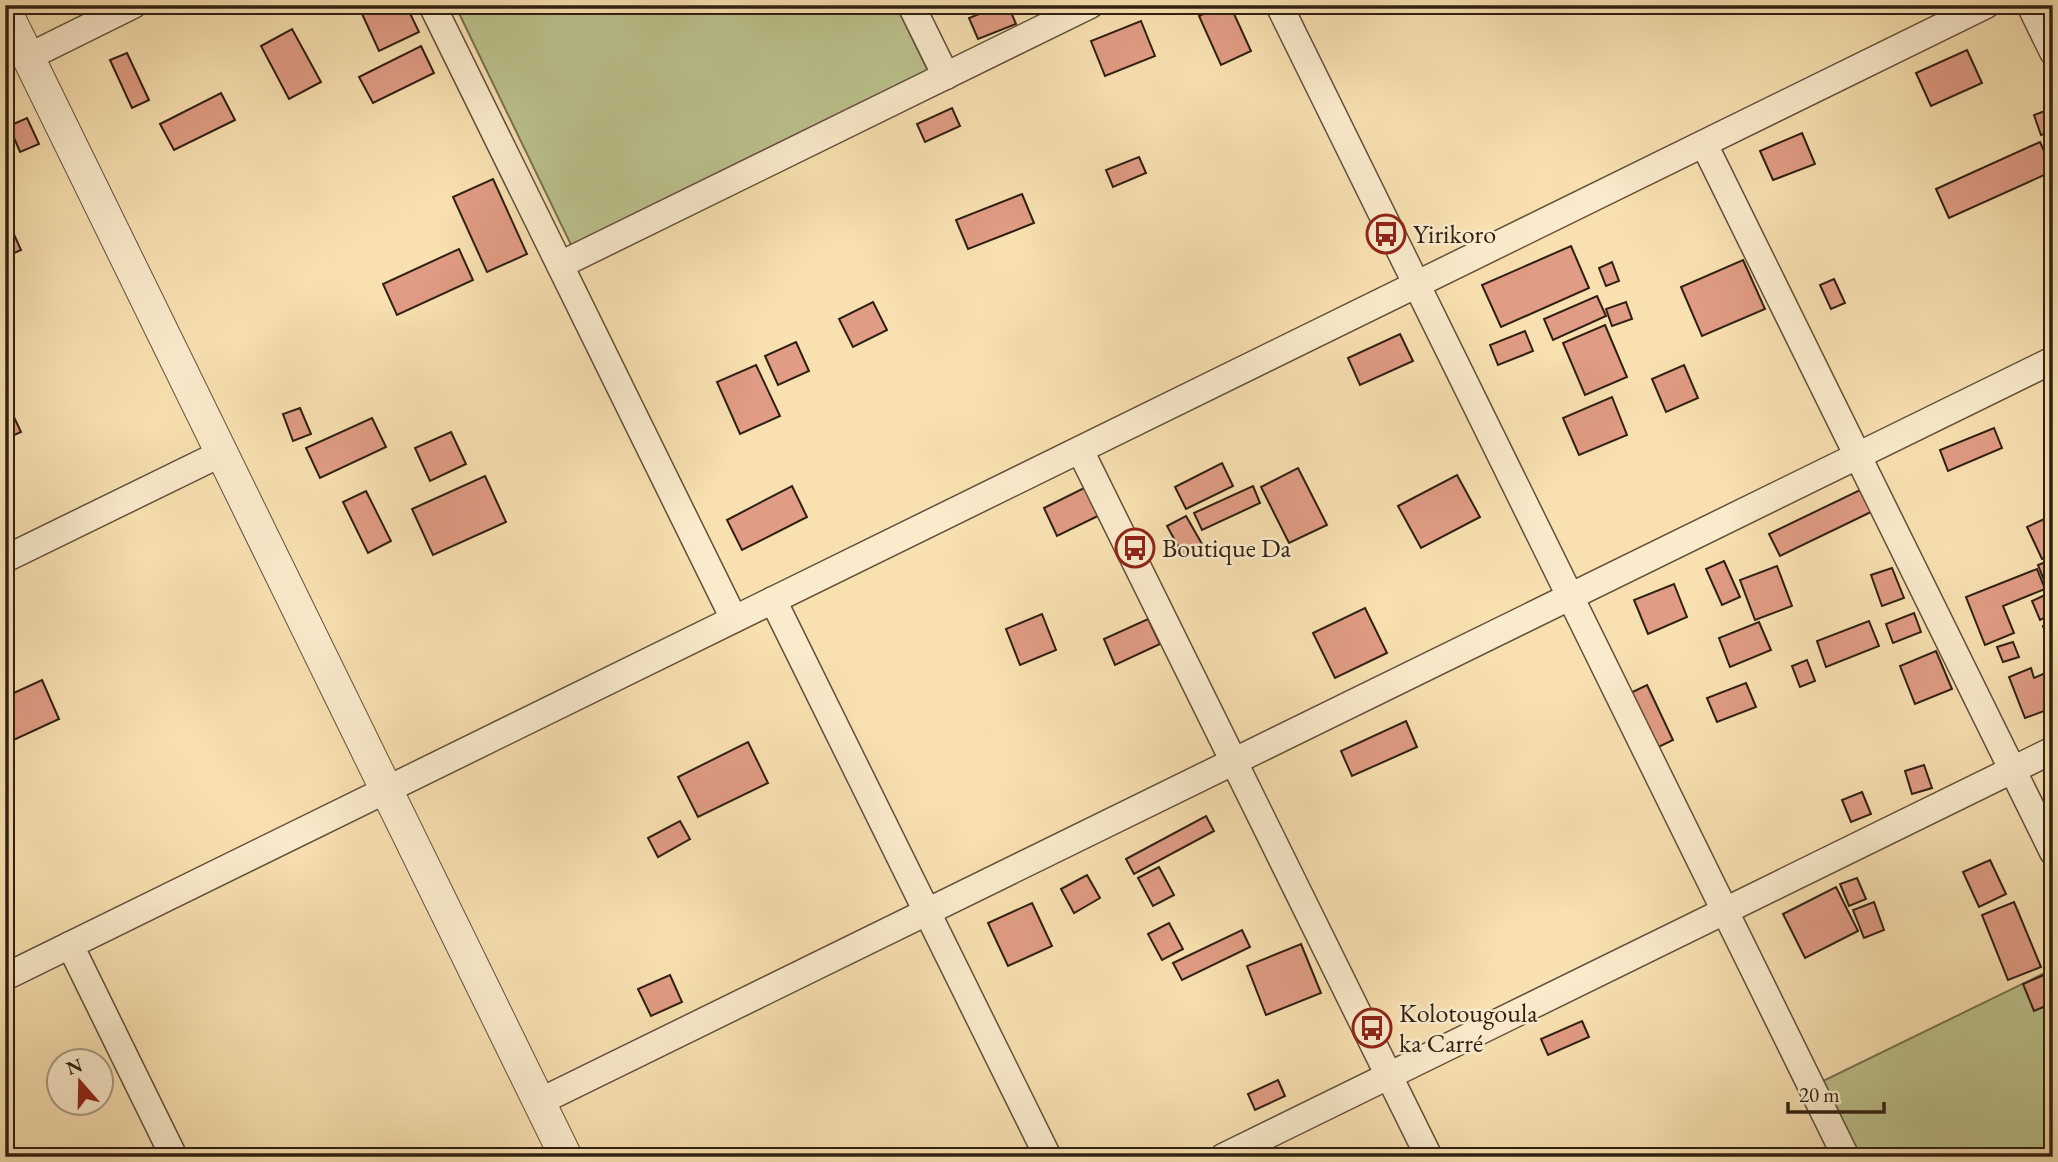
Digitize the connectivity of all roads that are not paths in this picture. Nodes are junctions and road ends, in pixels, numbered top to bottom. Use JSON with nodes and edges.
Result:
{"nodes":[{"id":1,"x":133,"y":5,"type":"edge"},
{"id":2,"x":432,"y":5,"type":"edge"},
{"id":3,"x":911,"y":5,"type":"edge"},
{"id":4,"x":1090,"y":5,"type":"edge"},
{"id":5,"x":1279,"y":5,"type":"edge"},
{"id":6,"x":1986,"y":5,"type":"edge"},
{"id":7,"x":2030,"y":5,"type":"edge"},
{"id":8,"x":5,"y":10,"type":"edge"},
{"id":9,"x":2053,"y":52,"type":"edge"},
{"id":10,"x":28,"y":57,"type":"junction"},
{"id":11,"x":946,"y":76,"type":"junction"},
{"id":12,"x":1704,"y":144,"type":"junction"},
{"id":13,"x":560,"y":265,"type":"junction"},
{"id":14,"x":1416,"y":285,"type":"junction"},
{"id":15,"x":2053,"y":360,"type":"edge"},
{"id":16,"x":1080,"y":450,"type":"junction"},
{"id":17,"x":222,"y":453,"type":"junction"},
{"id":18,"x":1858,"y":456,"type":"junction"},
{"id":19,"x":5,"y":559,"type":"edge"},
{"id":20,"x":1570,"y":597,"type":"junction"},
{"id":21,"x":774,"y":600,"type":"junction"},
{"id":22,"x":734,"y":619,"type":"junction"},
{"id":23,"x":2053,"y":750,"type":"edge"},
{"id":24,"x":1233,"y":762,"type":"junction"},
{"id":25,"x":2012,"y":769,"type":"junction"},
{"id":26,"x":387,"y":789,"type":"junction"},
{"id":27,"x":2053,"y":852,"type":"edge"},
{"id":28,"x":1724,"y":911,"type":"junction"},
{"id":29,"x":927,"y":912,"type":"junction"},
{"id":30,"x":70,"y":945,"type":"junction"},
{"id":31,"x":5,"y":977,"type":"edge"},
{"id":32,"x":1389,"y":1075,"type":"junction"},
{"id":33,"x":540,"y":1102,"type":"junction"},
{"id":34,"x":174,"y":1157,"type":"edge"},
{"id":35,"x":566,"y":1157,"type":"edge"},
{"id":36,"x":1048,"y":1157,"type":"edge"},
{"id":37,"x":1223,"y":1157,"type":"edge"},
{"id":38,"x":1429,"y":1157,"type":"edge"},
{"id":39,"x":1846,"y":1157,"type":"edge"}],
"edges":[{"from":1,"to":10,"type":"street"},
{"from":2,"to":13,"type":"street"},
{"from":3,"to":11,"type":"street"},
{"from":4,"to":11,"type":"street"},
{"from":5,"to":14,"type":"street"},
{"from":6,"to":12,"type":"street"},
{"from":7,"to":9,"type":"street"},
{"from":8,"to":10,"type":"street"},
{"from":10,"to":17,"type":"street"},
{"from":11,"to":13,"type":"street"},
{"from":12,"to":14,"type":"street"},
{"from":12,"to":18,"type":"street"},
{"from":13,"to":22,"type":"street"},
{"from":14,"to":16,"type":"street"},
{"from":14,"to":20,"type":"street"},
{"from":15,"to":18,"type":"street"},
{"from":16,"to":21,"type":"street"},
{"from":16,"to":24,"type":"street"},
{"from":17,"to":19,"type":"street"},
{"from":17,"to":26,"type":"street"},
{"from":18,"to":20,"type":"street"},
{"from":18,"to":25,"type":"street"},
{"from":20,"to":24,"type":"street"},
{"from":20,"to":28,"type":"street"},
{"from":21,"to":22,"type":"street"},
{"from":21,"to":29,"type":"street"},
{"from":22,"to":26,"type":"street"},
{"from":23,"to":25,"type":"street"},
{"from":24,"to":29,"type":"street"},
{"from":24,"to":32,"type":"street"},
{"from":25,"to":27,"type":"street"},
{"from":25,"to":28,"type":"street"},
{"from":26,"to":30,"type":"street"},
{"from":26,"to":33,"type":"street"},
{"from":28,"to":32,"type":"street"},
{"from":28,"to":39,"type":"street"},
{"from":29,"to":33,"type":"street"},
{"from":29,"to":36,"type":"street"},
{"from":30,"to":31,"type":"street"},
{"from":30,"to":34,"type":"street"},
{"from":32,"to":37,"type":"street"},
{"from":32,"to":38,"type":"street"},
{"from":33,"to":35,"type":"street"}]}
